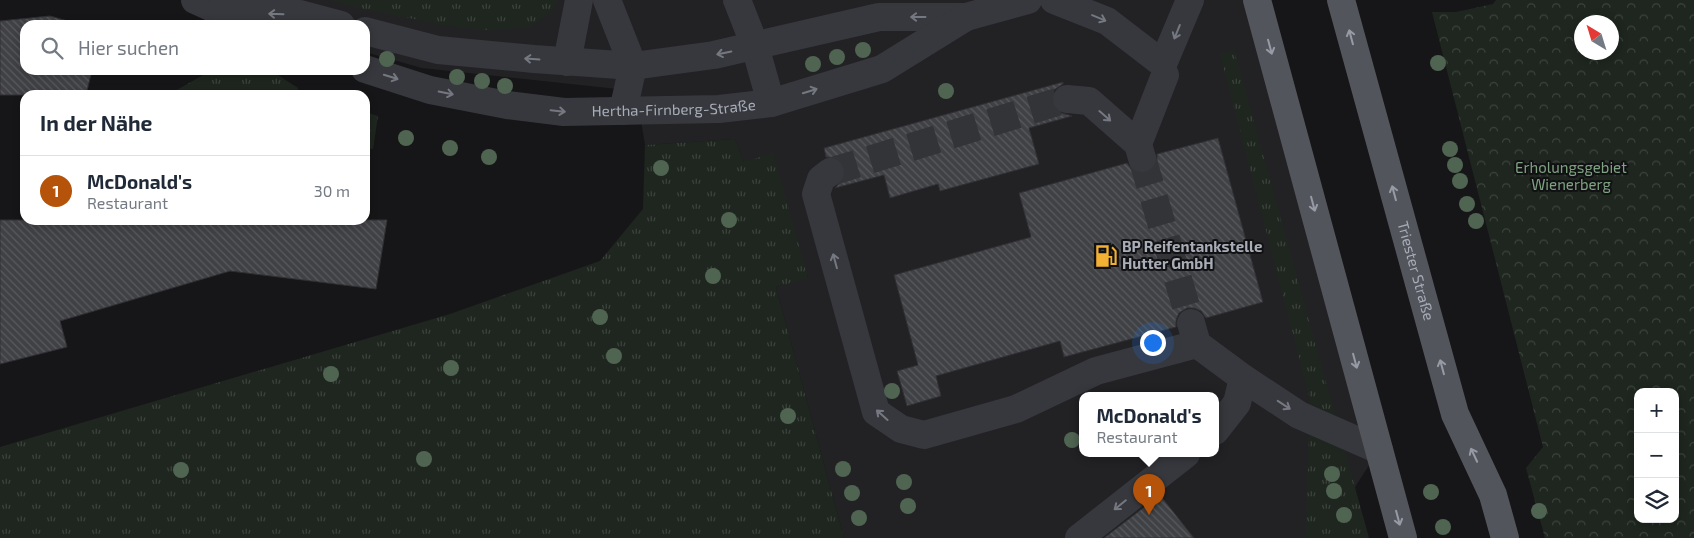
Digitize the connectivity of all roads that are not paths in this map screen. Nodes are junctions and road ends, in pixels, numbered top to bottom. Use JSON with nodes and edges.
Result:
{"nodes":[{"id":1,"x":196,"y":0,"type":"edge"},
{"id":2,"x":579,"y":0,"type":"edge"},
{"id":3,"x":607,"y":0,"type":"edge"},
{"id":4,"x":737,"y":0,"type":"edge"},
{"id":5,"x":1028,"y":0,"type":"edge"},
{"id":6,"x":1054,"y":0,"type":"edge"},
{"id":7,"x":1190,"y":0,"type":"edge"},
{"id":8,"x":1257,"y":0,"type":"edge"},
{"id":9,"x":1341,"y":0,"type":"edge"},
{"id":10,"x":221,"y":11,"type":"junction"},
{"id":11,"x":966,"y":17,"type":"junction"},
{"id":12,"x":240,"y":20,"type":"edge"},
{"id":13,"x":322,"y":20,"type":"edge"},
{"id":14,"x":370,"y":32,"type":"edge"},
{"id":15,"x":755,"y":46,"type":"junction"},
{"id":16,"x":567,"y":62,"type":"junction"},
{"id":17,"x":633,"y":66,"type":"junction"},
{"id":18,"x":1164,"y":70,"type":"junction"},
{"id":19,"x":370,"y":71,"type":"edge"},
{"id":20,"x":1068,"y":99,"type":"tunnel mouth"},
{"id":21,"x":771,"y":103,"type":"junction"},
{"id":22,"x":623,"y":111,"type":"junction"},
{"id":23,"x":830,"y":172,"type":"tunnel mouth"},
{"id":24,"x":1243,"y":378,"type":"junction"},
{"id":25,"x":1219,"y":427,"type":"edge"},
{"id":26,"x":1379,"y":450,"type":"junction"},
{"id":27,"x":1182,"y":457,"type":"edge"},
{"id":28,"x":1079,"y":538,"type":"edge"},
{"id":29,"x":1403,"y":538,"type":"edge"},
{"id":30,"x":1504,"y":538,"type":"edge"}],
"edges":[{"from":1,"to":10,"type":"street"},
{"from":2,"to":16,"type":"street"},
{"from":3,"to":17,"type":"street"},
{"from":4,"to":15,"type":"street"},
{"from":5,"to":11,"type":"street","name":"Hertha-Firnberg-Straße"},
{"from":6,"to":18,"type":"street","one_way":true},
{"from":7,"to":18,"type":"street","one_way":true},
{"from":8,"to":26,"type":"main road","one_way":true},
{"from":30,"to":9,"type":"main road","name":"Triester Straße","one_way":true},
{"from":10,"to":12,"type":"street"},
{"from":13,"to":10,"type":"street","one_way":true},
{"from":11,"to":15,"type":"street","name":"Hertha-Firnberg-Straße","one_way":true},
{"from":21,"to":11,"type":"street","name":"Hertha-Firnberg-Straße","one_way":true},
{"from":16,"to":14,"type":"street","name":"Hertha-Firnberg-Straße","one_way":true},
{"from":15,"to":17,"type":"street","name":"Hertha-Firnberg-Straße","one_way":true},
{"from":15,"to":21,"type":"street"},
{"from":16,"to":17,"type":"street","name":"Hertha-Firnberg-Straße"},
{"from":17,"to":22,"type":"street"},
{"from":20,"to":18,"type":"street","one_way":true},
{"from":19,"to":22,"type":"street","name":"Hertha-Firnberg-Straße","one_way":true},
{"from":21,"to":22,"type":"street","name":"Hertha-Firnberg-Straße"},
{"from":24,"to":23,"type":"street","one_way":true},
{"from":24,"to":25,"type":"street"},
{"from":24,"to":26,"type":"street","one_way":true},
{"from":26,"to":29,"type":"main road","one_way":true},
{"from":27,"to":28,"type":"street","one_way":true}]}
